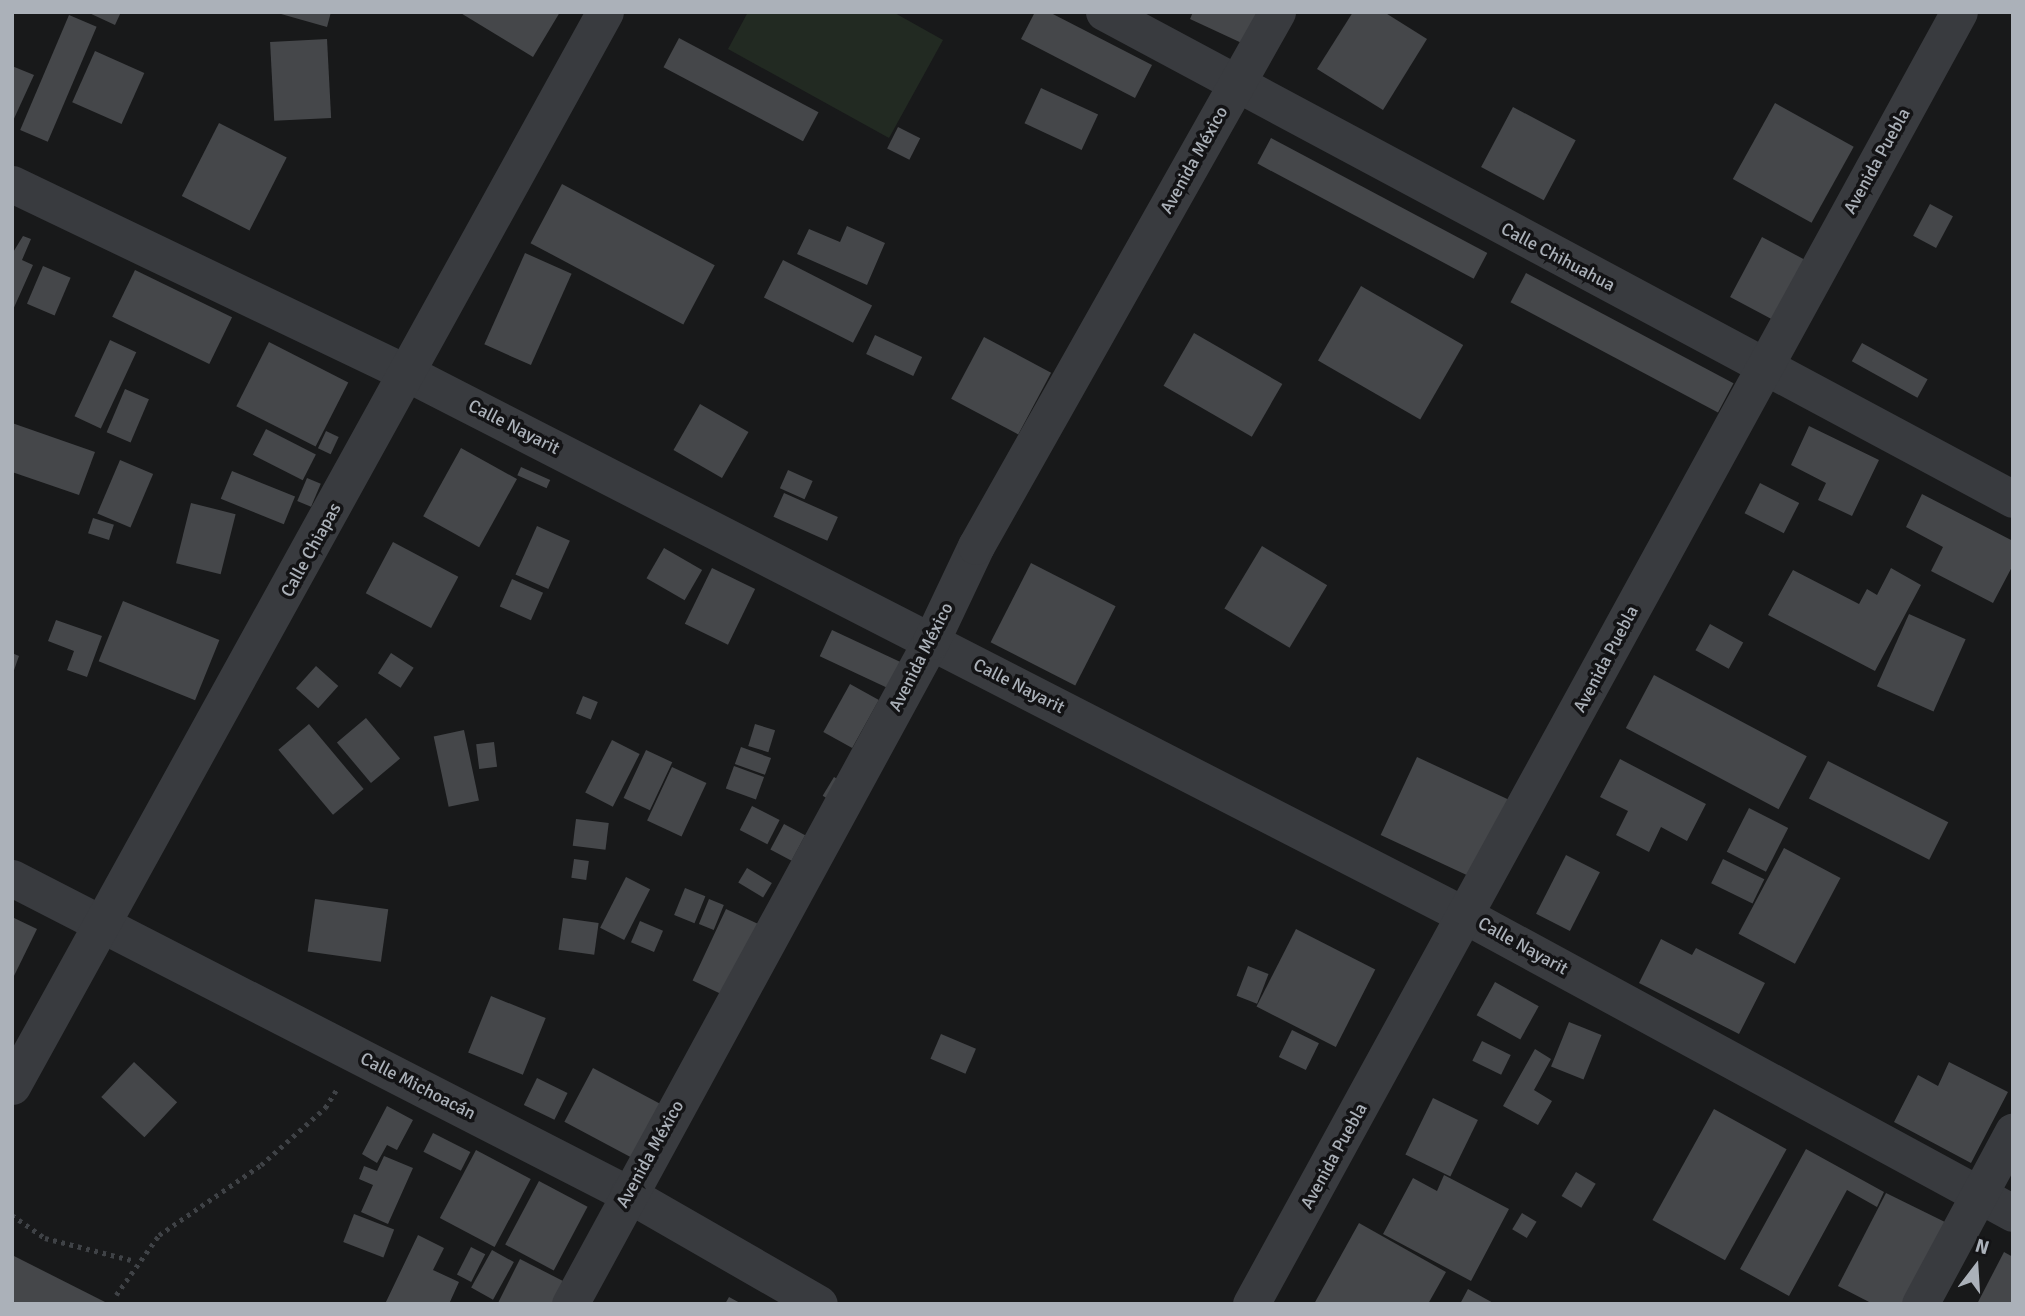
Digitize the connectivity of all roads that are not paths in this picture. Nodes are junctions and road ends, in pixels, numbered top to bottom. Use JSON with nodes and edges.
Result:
{"nodes":[{"id":1,"x":605,"y":12,"type":"edge"},
{"id":2,"x":1104,"y":12,"type":"edge"},
{"id":3,"x":1277,"y":12,"type":"edge"},
{"id":4,"x":1959,"y":12,"type":"edge"},
{"id":5,"x":1236,"y":86,"type":"junction"},
{"id":6,"x":12,"y":184,"type":"edge"},
{"id":7,"x":1764,"y":367,"type":"junction"},
{"id":8,"x":410,"y":374,"type":"junction"},
{"id":9,"x":2013,"y":499,"type":"edge"},
{"id":10,"x":932,"y":641,"type":"junction"},
{"id":11,"x":12,"y":878,"type":"edge"},
{"id":12,"x":1468,"y":917,"type":"junction"},
{"id":13,"x":103,"y":925,"type":"junction"},
{"id":14,"x":12,"y":1086,"type":"edge"},
{"id":15,"x":2013,"y":1131,"type":"edge"},
{"id":16,"x":628,"y":1194,"type":"junction"},
{"id":17,"x":1979,"y":1194,"type":"junction"},
{"id":18,"x":2013,"y":1213,"type":"edge"},
{"id":19,"x":570,"y":1304,"type":"edge"},
{"id":20,"x":819,"y":1304,"type":"edge"},
{"id":21,"x":1251,"y":1304,"type":"edge"},
{"id":22,"x":1920,"y":1304,"type":"edge"}],
"edges":[{"from":1,"to":8,"type":"street","name":"Calle Chiapas"},
{"from":2,"to":5,"type":"street","name":"Calle Chihuahua"},
{"from":3,"to":5,"type":"street","name":"Avenida México"},
{"from":4,"to":7,"type":"street","name":"Avenida Puebla"},
{"from":5,"to":7,"type":"street","name":"Calle Chihuahua"},
{"from":5,"to":10,"type":"street","name":"Avenida México"},
{"from":6,"to":8,"type":"street","name":"Calle Nayarit"},
{"from":7,"to":9,"type":"street","name":"Calle Chihuahua"},
{"from":7,"to":12,"type":"street","name":"Avenida Puebla"},
{"from":8,"to":10,"type":"street","name":"Calle Nayarit"},
{"from":8,"to":13,"type":"street","name":"Calle Chiapas"},
{"from":10,"to":12,"type":"street","name":"Calle Nayarit"},
{"from":10,"to":16,"type":"street","name":"Avenida México"},
{"from":11,"to":13,"type":"street","name":"Calle Michoacán"},
{"from":12,"to":17,"type":"street","name":"Calle Nayarit"},
{"from":12,"to":21,"type":"street","name":"Avenida Puebla"},
{"from":13,"to":14,"type":"street","name":"Calle Chiapas"},
{"from":13,"to":16,"type":"street","name":"Calle Michoacán"},
{"from":15,"to":17,"type":"street"},
{"from":16,"to":19,"type":"street","name":"Avenida México"},
{"from":16,"to":20,"type":"street","name":"Calle Michoacán"},
{"from":17,"to":18,"type":"street","name":"Calle Nayarit"},
{"from":17,"to":22,"type":"street"}]}
